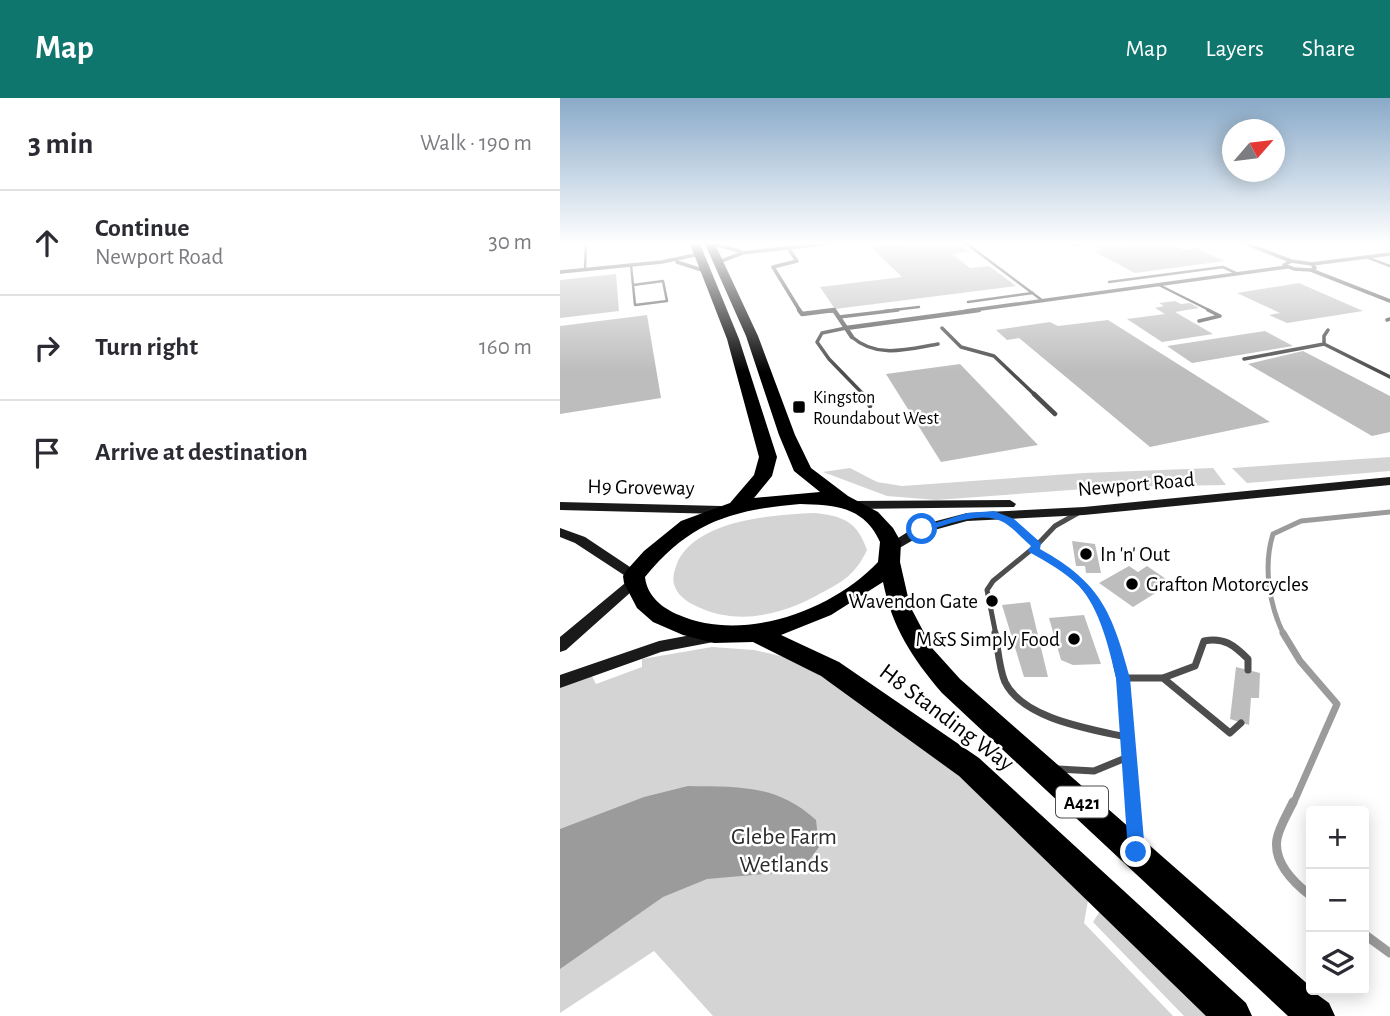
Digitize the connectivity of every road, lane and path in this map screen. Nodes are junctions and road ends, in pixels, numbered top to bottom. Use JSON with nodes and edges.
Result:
{"nodes":[{"id":1,"x":633,"y":287,"type":"edge"},
{"id":2,"x":664,"y":287,"type":"edge"},
{"id":3,"x":719,"y":287,"type":"edge"},
{"id":4,"x":724,"y":287,"type":"edge"},
{"id":5,"x":785,"y":287,"type":"edge"},
{"id":6,"x":1025,"y":287,"type":"edge"},
{"id":7,"x":1146,"y":287,"type":"edge"},
{"id":8,"x":1163,"y":287,"type":"edge"},
{"id":9,"x":1358,"y":287,"type":"edge"},
{"id":10,"x":1033,"y":293,"type":"junction"},
{"id":11,"x":1043,"y":301,"type":"junction"},
{"id":12,"x":1390,"y":301,"type":"edge"},
{"id":13,"x":968,"y":302,"type":"dead end"},
{"id":14,"x":919,"y":307,"type":"dead end"},
{"id":15,"x":839,"y":317,"type":"junction"},
{"id":16,"x":1199,"y":321,"type":"dead end"},
{"id":17,"x":845,"y":327,"type":"junction"},
{"id":18,"x":942,"y":328,"type":"dead end"},
{"id":19,"x":1328,"y":330,"type":"dead end"},
{"id":20,"x":852,"y":337,"type":"joint"},
{"id":21,"x":938,"y":344,"type":"dead end"},
{"id":22,"x":1324,"y":344,"type":"junction"},
{"id":23,"x":1244,"y":359,"type":"dead end"},
{"id":24,"x":1390,"y":377,"type":"edge"},
{"id":25,"x":870,"y":406,"type":"dead end"},
{"id":26,"x":1055,"y":414,"type":"dead end"},
{"id":27,"x":1390,"y":481,"type":"edge"},
{"id":28,"x":1246,"y":495,"type":"junction"},
{"id":29,"x":846,"y":502,"type":"junction"},
{"id":30,"x":563,"y":506,"type":"edge"},
{"id":31,"x":729,"y":507,"type":"junction"},
{"id":32,"x":1084,"y":511,"type":"junction"},
{"id":33,"x":994,"y":514,"type":"junction"},
{"id":34,"x":560,"y":532,"type":"edge"},
{"id":35,"x":1035,"y":547,"type":"junction"},
{"id":36,"x":890,"y":555,"type":"junction"},
{"id":37,"x":634,"y":579,"type":"junction"},
{"id":38,"x":723,"y":635,"type":"junction"},
{"id":39,"x":760,"y":635,"type":"junction"},
{"id":40,"x":560,"y":646,"type":"edge"},
{"id":41,"x":1248,"y":670,"type":"dead end"},
{"id":42,"x":1123,"y":678,"type":"junction"},
{"id":43,"x":1163,"y":678,"type":"junction"},
{"id":44,"x":560,"y":682,"type":"edge"},
{"id":45,"x":1241,"y":723,"type":"dead end"},
{"id":46,"x":1126,"y":737,"type":"junction"},
{"id":47,"x":1025,"y":750,"type":"junction"},
{"id":48,"x":1128,"y":757,"type":"junction"},
{"id":49,"x":1136,"y":852,"type":"junction"},
{"id":50,"x":1233,"y":1016,"type":"edge"},
{"id":51,"x":1316,"y":1016,"type":"edge"}],
"edges":[{"from":1,"to":2,"type":"lane"},
{"from":3,"to":31,"type":"highway"},
{"from":4,"to":29,"type":"highway"},
{"from":5,"to":15,"type":"street"},
{"from":6,"to":10,"type":"lane"},
{"from":7,"to":11,"type":"street"},
{"from":8,"to":16,"type":"lane"},
{"from":9,"to":12,"type":"street"},
{"from":10,"to":11,"type":"lane"},
{"from":10,"to":13,"type":"lane"},
{"from":11,"to":17,"type":"street"},
{"from":14,"to":15,"type":"lane"},
{"from":15,"to":17,"type":"street"},
{"from":17,"to":20,"type":"street"},
{"from":17,"to":25,"type":"lane"},
{"from":18,"to":26,"type":"lane"},
{"from":19,"to":22,"type":"lane"},
{"from":20,"to":21,"type":"lane"},
{"from":22,"to":23,"type":"lane"},
{"from":22,"to":24,"type":"lane"},
{"from":27,"to":28,"type":"street","name":"Newport Road"},
{"from":28,"to":29,"type":"street"},
{"from":28,"to":32,"type":"street","name":"Newport Road"},
{"from":29,"to":31,"type":"highway"},
{"from":29,"to":36,"type":"highway","name":"H8 Standing Way"},
{"from":30,"to":31,"type":"street","name":"H9 Groveway"},
{"from":31,"to":37,"type":"highway"},
{"from":32,"to":33,"type":"street","name":"Newport Road"},
{"from":32,"to":35,"type":"lane"},
{"from":33,"to":35,"type":"lane"},
{"from":33,"to":36,"type":"street","name":"Newport Road"},
{"from":34,"to":37,"type":"street"},
{"from":35,"to":42,"type":"lane"},
{"from":35,"to":46,"type":"lane"},
{"from":36,"to":39,"type":"highway"},
{"from":36,"to":47,"type":"highway","name":"H8 Standing Way","number":"A421"},
{"from":37,"to":38,"type":"highway"},
{"from":37,"to":40,"type":"street"},
{"from":38,"to":39,"type":"highway"},
{"from":38,"to":44,"type":"street"},
{"from":39,"to":50,"type":"highway","name":"H8 Standing Way","number":"A421"},
{"from":41,"to":43,"type":"lane"},
{"from":42,"to":43,"type":"lane"},
{"from":42,"to":46,"type":"lane"},
{"from":43,"to":45,"type":"lane"},
{"from":46,"to":48,"type":"lane"},
{"from":47,"to":48,"type":"lane"},
{"from":47,"to":49,"type":"highway","name":"H8 Standing Way","number":"A421"},
{"from":48,"to":49,"type":"lane"},
{"from":49,"to":51,"type":"highway","name":"H8 Standing Way","number":"A421"}]}
